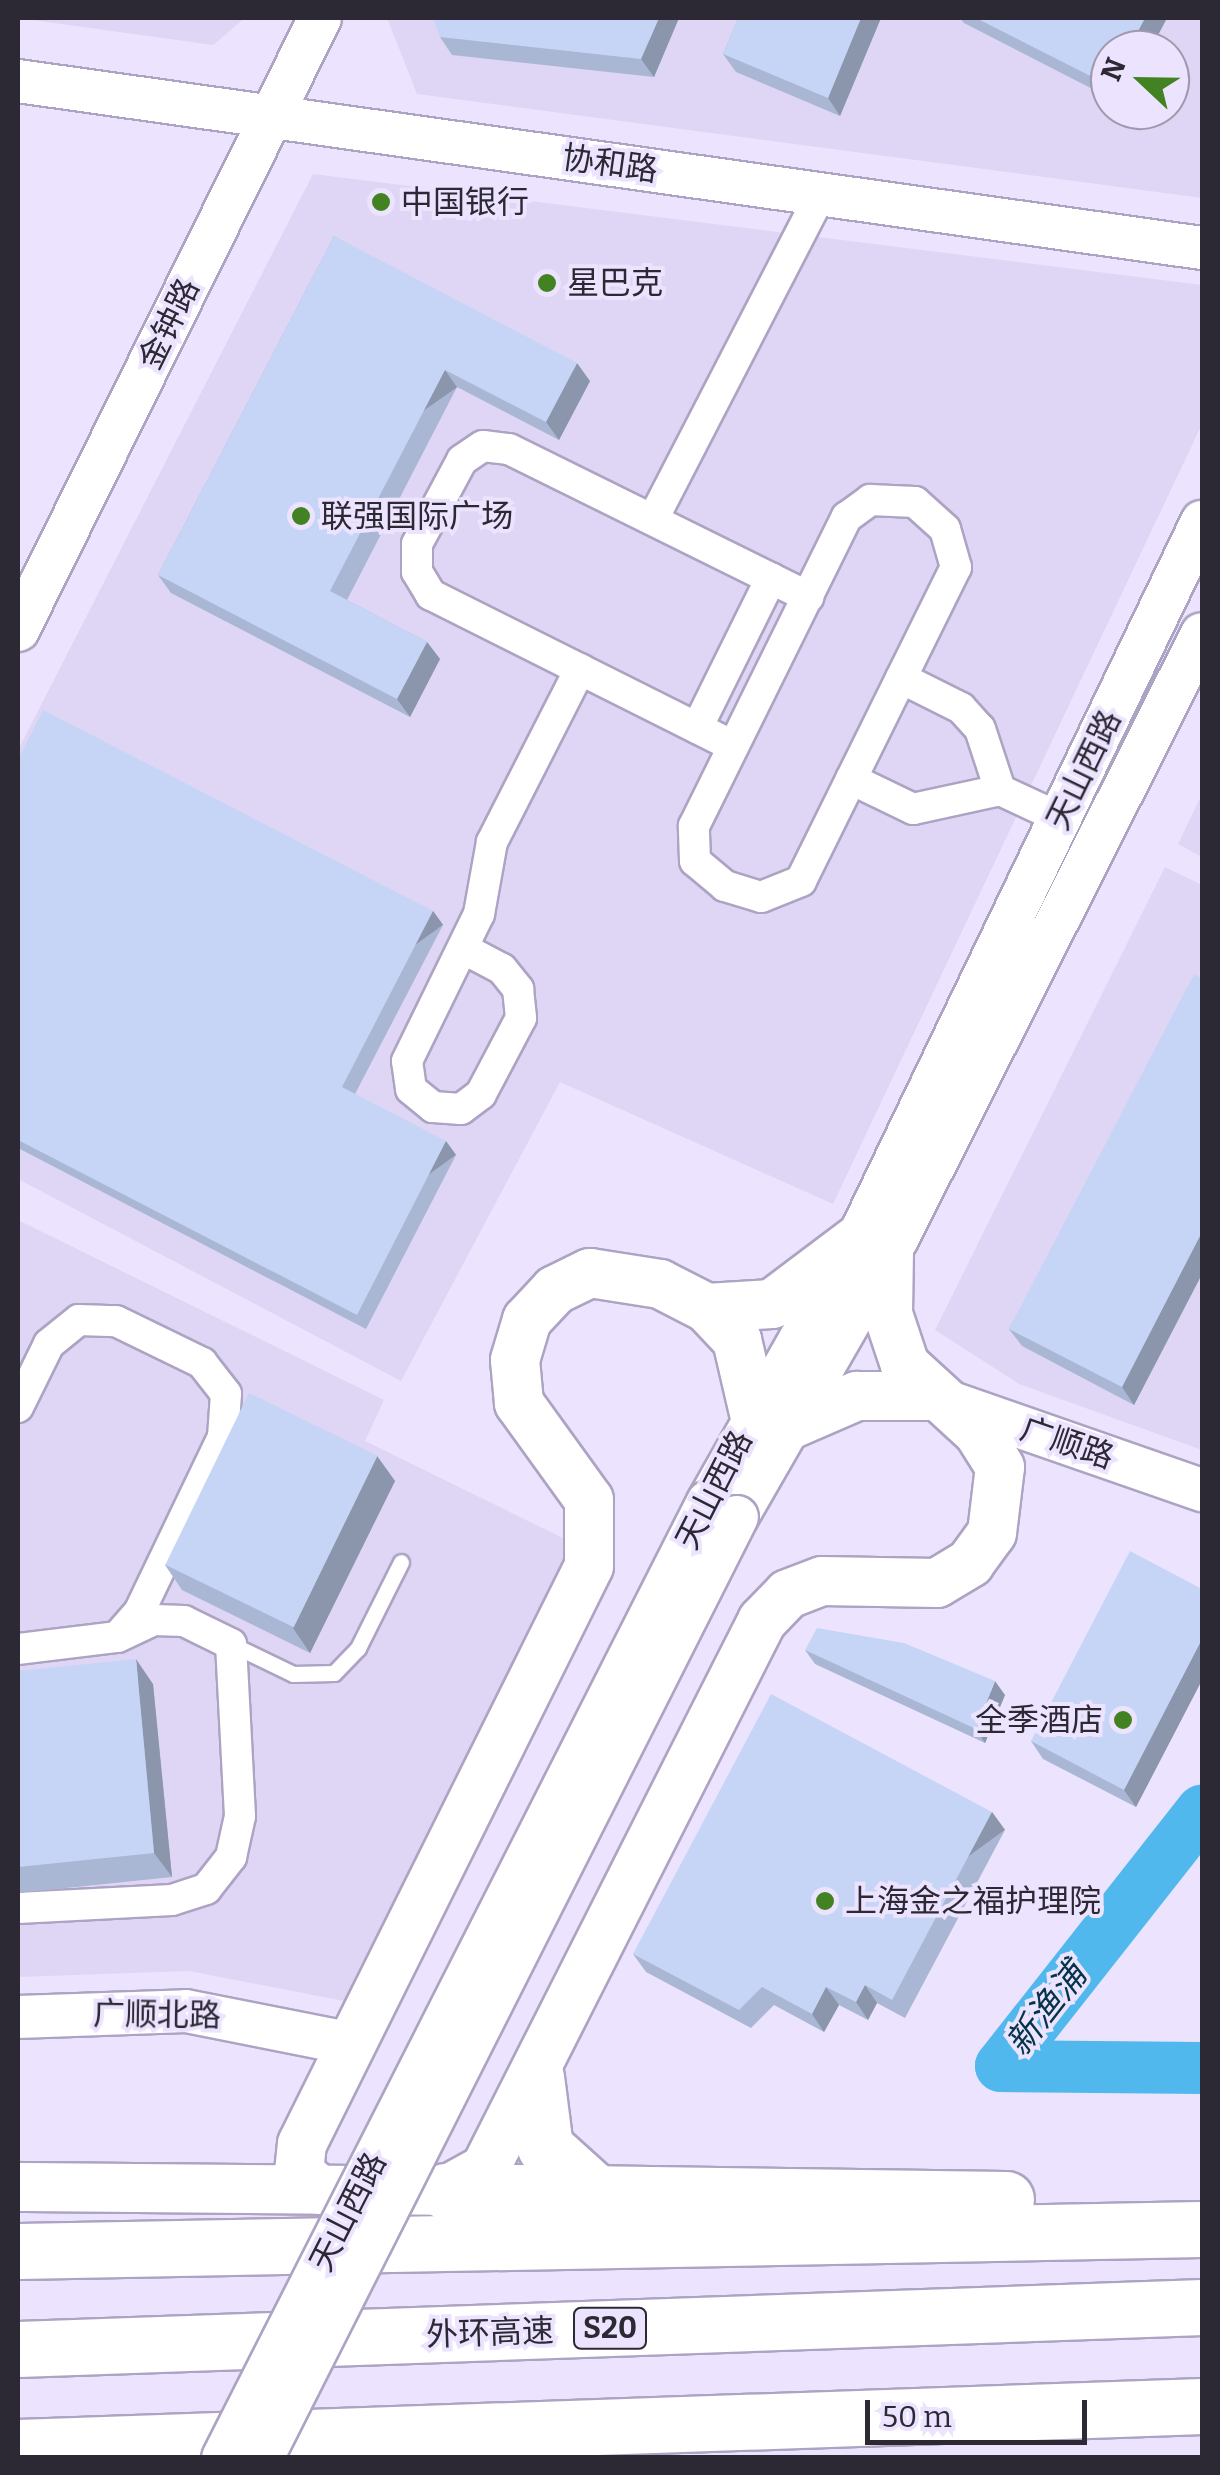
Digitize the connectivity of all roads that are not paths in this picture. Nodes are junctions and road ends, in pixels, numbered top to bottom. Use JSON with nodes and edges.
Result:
{"nodes":[{"id":1,"x":320,"y":18,"type":"edge"},
{"id":2,"x":18,"y":82,"type":"edge"},
{"id":3,"x":275,"y":116,"type":"junction"},
{"id":4,"x":821,"y":194,"type":"junction"},
{"id":5,"x":1202,"y":248,"type":"edge"},
{"id":6,"x":653,"y":519,"type":"junction"},
{"id":7,"x":1202,"y":522,"type":"edge"},
{"id":8,"x":771,"y":578,"type":"junction"},
{"id":9,"x":808,"y":597,"type":"junction"},
{"id":10,"x":24,"y":603,"type":"edge"},
{"id":11,"x":1202,"y":634,"type":"edge"},
{"id":12,"x":580,"y":670,"type":"junction"},
{"id":13,"x":901,"y":678,"type":"junction"},
{"id":14,"x":697,"y":728,"type":"junction"},
{"id":15,"x":734,"y":746,"type":"junction"},
{"id":16,"x":851,"y":779,"type":"junction"},
{"id":17,"x":1000,"y":790,"type":"junction"},
{"id":18,"x":1060,"y":818,"type":"junction"},
{"id":19,"x":464,"y":949,"type":"junction"},
{"id":20,"x":873,"y":1246,"type":"junction"},
{"id":21,"x":707,"y":1308,"type":"junction"},
{"id":22,"x":930,"y":1396,"type":"junction"},
{"id":23,"x":18,"y":1406,"type":"edge"},
{"id":24,"x":768,"y":1421,"type":"junction"},
{"id":25,"x":1202,"y":1490,"type":"edge"},
{"id":26,"x":722,"y":1510,"type":"junction"},
{"id":27,"x":400,"y":1562,"type":"dead end"},
{"id":28,"x":117,"y":1637,"type":"junction"},
{"id":29,"x":231,"y":1644,"type":"junction"},
{"id":30,"x":18,"y":1649,"type":"edge"},
{"id":31,"x":18,"y":1908,"type":"edge"},
{"id":32,"x":18,"y":2016,"type":"edge"},
{"id":33,"x":352,"y":2044,"type":"junction"},
{"id":34,"x":536,"y":2077,"type":"junction"},
{"id":35,"x":302,"y":2144,"type":"junction"},
{"id":36,"x":18,"y":2187,"type":"edge"},
{"id":37,"x":237,"y":2189,"type":"junction"},
{"id":38,"x":319,"y":2190,"type":"junction"},
{"id":39,"x":445,"y":2191,"type":"junction"},
{"id":40,"x":596,"y":2193,"type":"junction"},
{"id":41,"x":1202,"y":2227,"type":"edge"},
{"id":42,"x":18,"y":2251,"type":"edge"},
{"id":43,"x":1202,"y":2307,"type":"edge"},
{"id":44,"x":18,"y":2349,"type":"edge"},
{"id":45,"x":1202,"y":2406,"type":"edge"},
{"id":46,"x":18,"y":2446,"type":"edge"},
{"id":47,"x":224,"y":2458,"type":"edge"},
{"id":48,"x":262,"y":2458,"type":"edge"}],
"edges":[{"from":1,"to":3,"type":"main road","name":"金钟路"},
{"from":2,"to":3,"type":"main road","name":"协和路"},
{"from":3,"to":4,"type":"main road","name":"协和路"},
{"from":3,"to":10,"type":"main road","name":"金钟路"},
{"from":4,"to":5,"type":"main road","name":"协和路"},
{"from":4,"to":6,"type":"street"},
{"from":6,"to":8,"type":"street"},
{"from":6,"to":12,"type":"street"},
{"from":7,"to":18,"type":"main road","name":"天山西路"},
{"from":8,"to":9,"type":"street"},
{"from":8,"to":14,"type":"street"},
{"from":9,"to":13,"type":"street"},
{"from":9,"to":15,"type":"street"},
{"from":11,"to":20,"type":"main road","name":"天山西路"},
{"from":12,"to":14,"type":"street"},
{"from":12,"to":19,"type":"street"},
{"from":13,"to":16,"type":"street"},
{"from":13,"to":17,"type":"street"},
{"from":14,"to":15,"type":"street"},
{"from":15,"to":16,"type":"street"},
{"from":16,"to":17,"type":"street"},
{"from":17,"to":18,"type":"street"},
{"from":18,"to":20,"type":"main road","name":"天山西路"},
{"from":19,"to":19,"type":"street"},
{"from":20,"to":21,"type":"main road"},
{"from":20,"to":22,"type":"main road"},
{"from":20,"to":24,"type":"main road","name":"天山西路"},
{"from":21,"to":24,"type":"main road"},
{"from":21,"to":33,"type":"main road"},
{"from":22,"to":24,"type":"main road"},
{"from":22,"to":25,"type":"main road","name":"广顺路"},
{"from":22,"to":34,"type":"main road"},
{"from":23,"to":28,"type":"street"},
{"from":24,"to":26,"type":"main road","name":"天山西路"},
{"from":26,"to":47,"type":"main road","name":"天山西路","bridge":true},
{"from":26,"to":48,"type":"main road","name":"天山西路","bridge":true},
{"from":27,"to":29,"type":"lane"},
{"from":28,"to":29,"type":"street"},
{"from":28,"to":30,"type":"street"},
{"from":29,"to":31,"type":"street"},
{"from":32,"to":33,"type":"main road","name":"广顺北路"},
{"from":33,"to":35,"type":"main road"},
{"from":34,"to":39,"type":"main road"},
{"from":34,"to":40,"type":"highway"},
{"from":35,"to":37,"type":"main road"},
{"from":35,"to":38,"type":"main road"},
{"from":36,"to":37,"type":"main road"},
{"from":37,"to":38,"type":"main road"},
{"from":38,"to":39,"type":"main road"},
{"from":39,"to":40,"type":"highway"},
{"from":40,"to":41,"type":"highway"},
{"from":41,"to":42,"type":"highway"},
{"from":43,"to":44,"type":"highway","name":"外环高速","number":"S20"},
{"from":45,"to":46,"type":"highway"}]}
